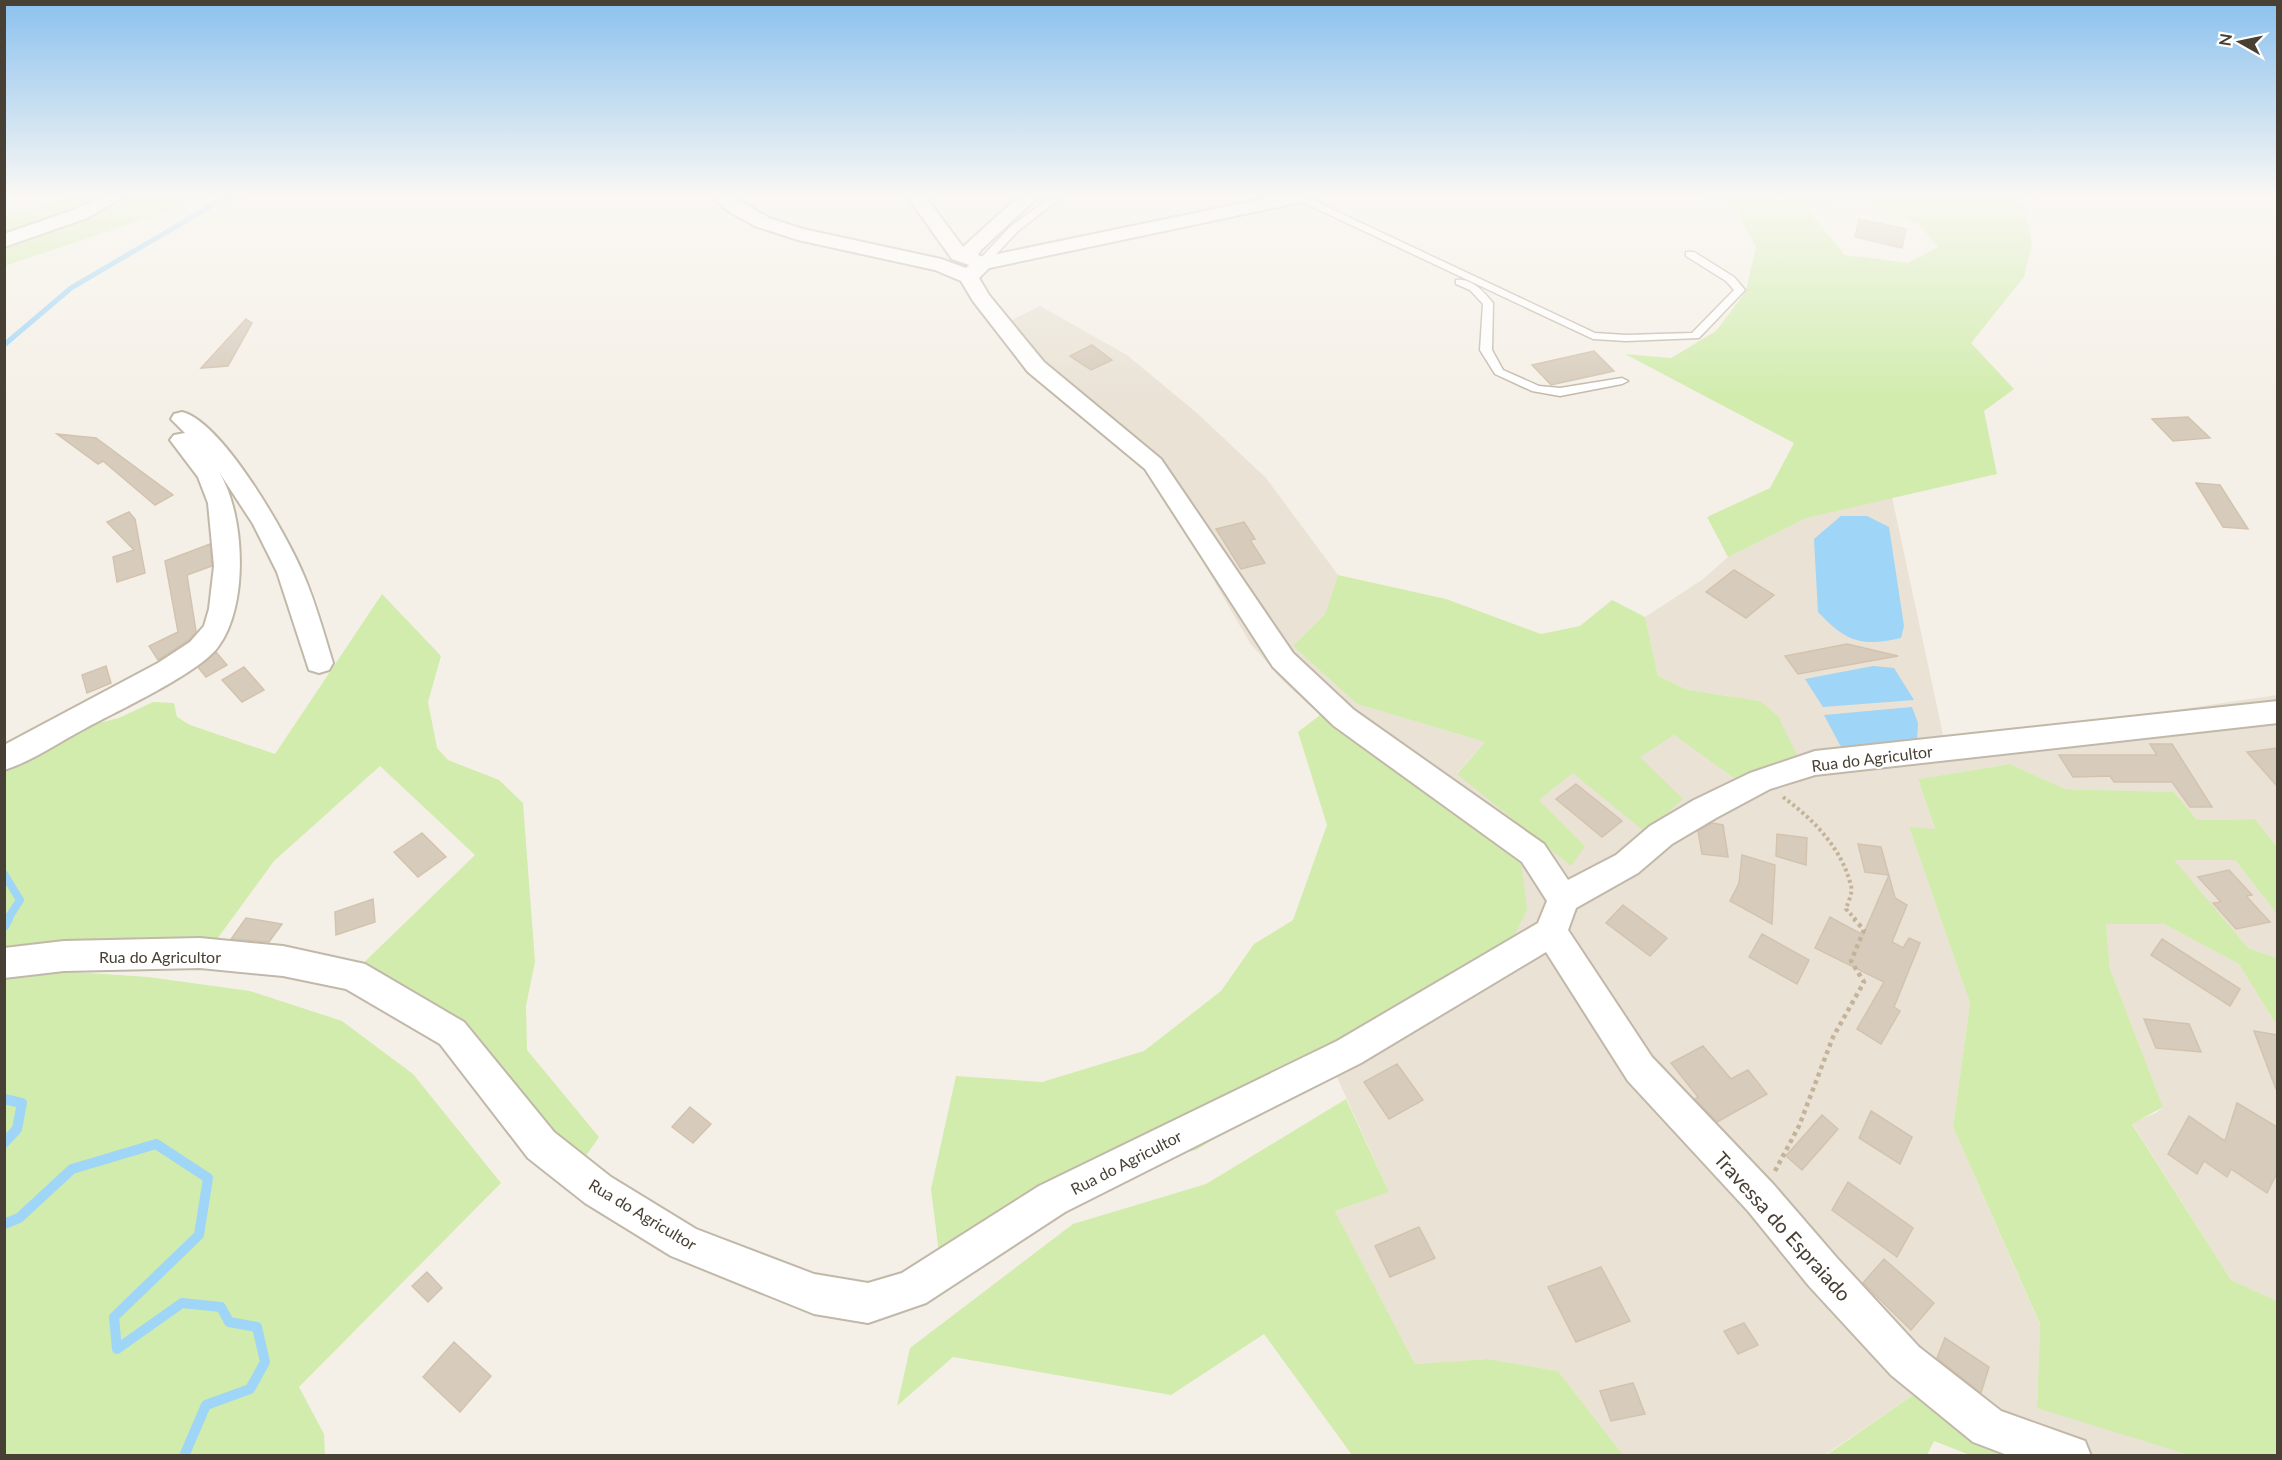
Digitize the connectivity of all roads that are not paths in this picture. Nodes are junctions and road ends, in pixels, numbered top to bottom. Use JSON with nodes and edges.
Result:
{"nodes":[{"id":1,"x":936,"y":264,"type":"edge"},
{"id":2,"x":981,"y":264,"type":"edge"},
{"id":3,"x":1426,"y":264,"type":"edge"},
{"id":4,"x":1439,"y":264,"type":"edge"},
{"id":5,"x":1706,"y":264,"type":"edge"},
{"id":6,"x":972,"y":266,"type":"junction"},
{"id":7,"x":1622,"y":381,"type":"dead end"},
{"id":8,"x":319,"y":663,"type":"dead end"},
{"id":9,"x":2277,"y":712,"type":"edge"},
{"id":10,"x":4,"y":759,"type":"edge"},
{"id":11,"x":1557,"y":916,"type":"junction"},
{"id":12,"x":12,"y":961,"type":"edge"},
{"id":13,"x":2070,"y":1455,"type":"edge"}],
"edges":[{"from":1,"to":6,"type":"street"},
{"from":2,"to":6,"type":"street"},
{"from":3,"to":7,"type":"lane"},
{"from":4,"to":5,"type":"lane"},
{"from":6,"to":11,"type":"street","name":"Travessa do Espraiado"},
{"from":8,"to":10,"type":"street"},
{"from":9,"to":11,"type":"street","name":"Rua do Agricultor"},
{"from":11,"to":12,"type":"street","name":"Rua do Agricultor"},
{"from":11,"to":13,"type":"street","name":"Travessa do Espraiado"}]}
